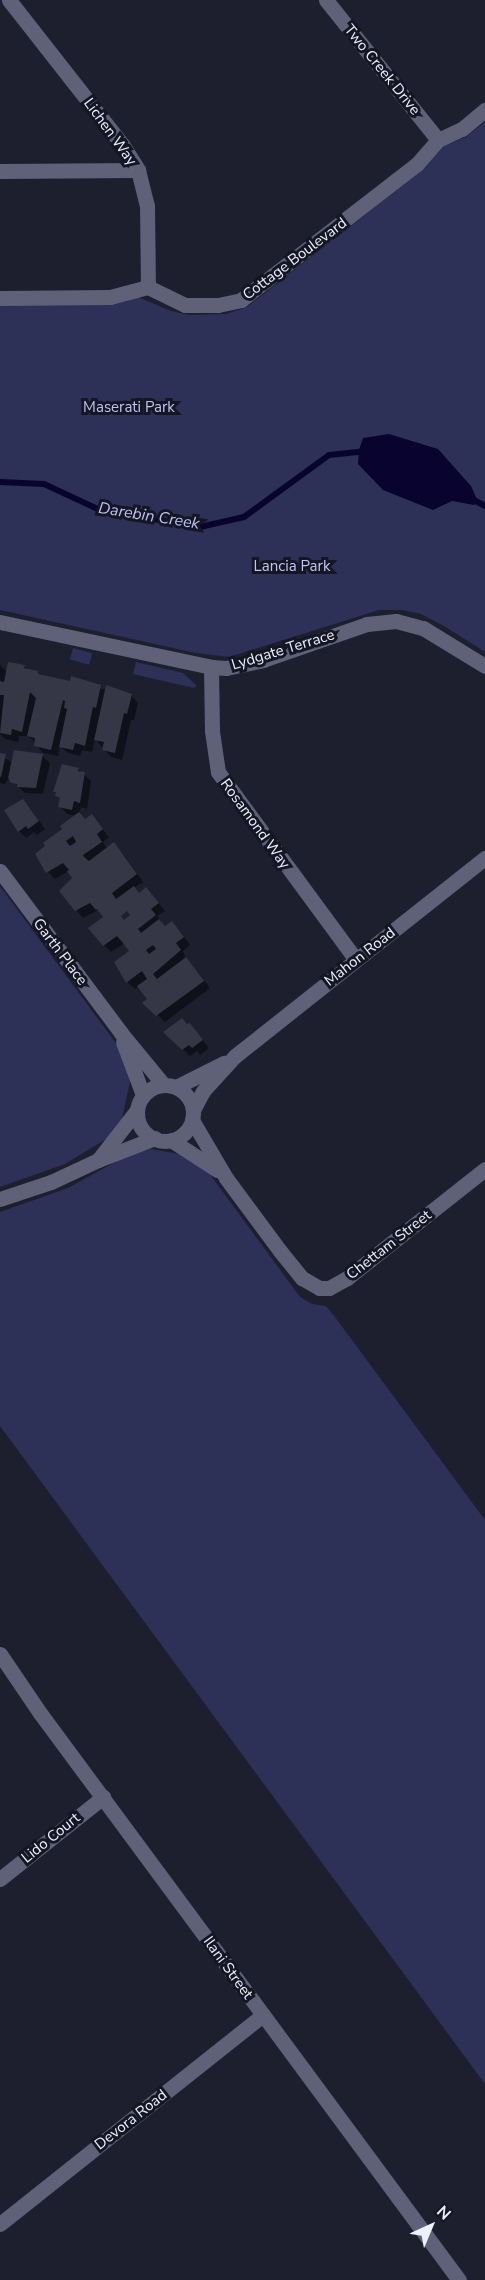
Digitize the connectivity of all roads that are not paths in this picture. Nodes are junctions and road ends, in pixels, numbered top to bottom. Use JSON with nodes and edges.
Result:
{"nodes":[{"id":1,"x":9,"y":0,"type":"edge"},
{"id":2,"x":326,"y":0,"type":"edge"},
{"id":3,"x":485,"y":110,"type":"edge"},
{"id":4,"x":438,"y":140,"type":"junction"},
{"id":5,"x":138,"y":170,"type":"junction"},
{"id":6,"x":0,"y":171,"type":"edge"},
{"id":7,"x":148,"y":287,"type":"junction"},
{"id":8,"x":0,"y":298,"type":"edge"},
{"id":9,"x":0,"y":622,"type":"edge"},
{"id":10,"x":485,"y":666,"type":"edge"},
{"id":11,"x":211,"y":667,"type":"junction"},
{"id":12,"x":485,"y":858,"type":"edge"},
{"id":13,"x":0,"y":871,"type":"edge"},
{"id":14,"x":356,"y":960,"type":"junction"},
{"id":15,"x":121,"y":1033,"type":"junction"},
{"id":16,"x":236,"y":1056,"type":"junction"},
{"id":17,"x":170,"y":1085,"type":"junction"},
{"id":18,"x":140,"y":1102,"type":"junction"},
{"id":19,"x":193,"y":1115,"type":"junction"},
{"id":20,"x":155,"y":1138,"type":"junction"},
{"id":21,"x":171,"y":1140,"type":"junction"},
{"id":22,"x":98,"y":1160,"type":"junction"},
{"id":23,"x":485,"y":1169,"type":"edge"},
{"id":24,"x":226,"y":1178,"type":"junction"},
{"id":25,"x":0,"y":1199,"type":"edge"},
{"id":26,"x":0,"y":1654,"type":"edge"},
{"id":27,"x":103,"y":1797,"type":"junction"},
{"id":28,"x":0,"y":1879,"type":"edge"},
{"id":29,"x":263,"y":2015,"type":"junction"},
{"id":30,"x":0,"y":2224,"type":"edge"},
{"id":31,"x":459,"y":2280,"type":"edge"}],
"edges":[{"from":1,"to":5,"type":"street","name":"Lichen Way"},
{"from":2,"to":4,"type":"street","name":"Two Creek Drive"},
{"from":3,"to":4,"type":"street","name":"Cottage Boulevard"},
{"from":4,"to":7,"type":"street","name":"Cottage Boulevard"},
{"from":5,"to":6,"type":"street"},
{"from":5,"to":7,"type":"street","name":"Lichen Way"},
{"from":7,"to":8,"type":"street"},
{"from":9,"to":11,"type":"street","name":"Lydgate Terrace"},
{"from":10,"to":11,"type":"street","name":"Lydgate Terrace"},
{"from":11,"to":14,"type":"street","name":"Rosamond Way"},
{"from":12,"to":14,"type":"street","name":"Mahon Road"},
{"from":13,"to":15,"type":"street","name":"Garth Place"},
{"from":14,"to":16,"type":"street","name":"Mahon Road"},
{"from":15,"to":17,"type":"street","name":"Garth Place"},
{"from":15,"to":18,"type":"street","name":"Garth Place"},
{"from":16,"to":17,"type":"street","name":"Mahon Road"},
{"from":16,"to":19,"type":"street","name":"Mahon Road"},
{"from":17,"to":18,"type":"street"},
{"from":17,"to":19,"type":"street"},
{"from":18,"to":20,"type":"street"},
{"from":18,"to":22,"type":"street"},
{"from":19,"to":21,"type":"street"},
{"from":19,"to":24,"type":"street","name":"Chettam Street"},
{"from":20,"to":21,"type":"street"},
{"from":20,"to":22,"type":"street"},
{"from":21,"to":24,"type":"street","name":"Chettam Street"},
{"from":22,"to":25,"type":"street"},
{"from":23,"to":24,"type":"street","name":"Chettam Street"},
{"from":26,"to":27,"type":"street","name":"Ilani Street"},
{"from":27,"to":28,"type":"street","name":"Lido Court"},
{"from":27,"to":29,"type":"street","name":"Ilani Street"},
{"from":29,"to":30,"type":"street","name":"Devora Road"},
{"from":29,"to":31,"type":"street","name":"Ilani Street"}]}
